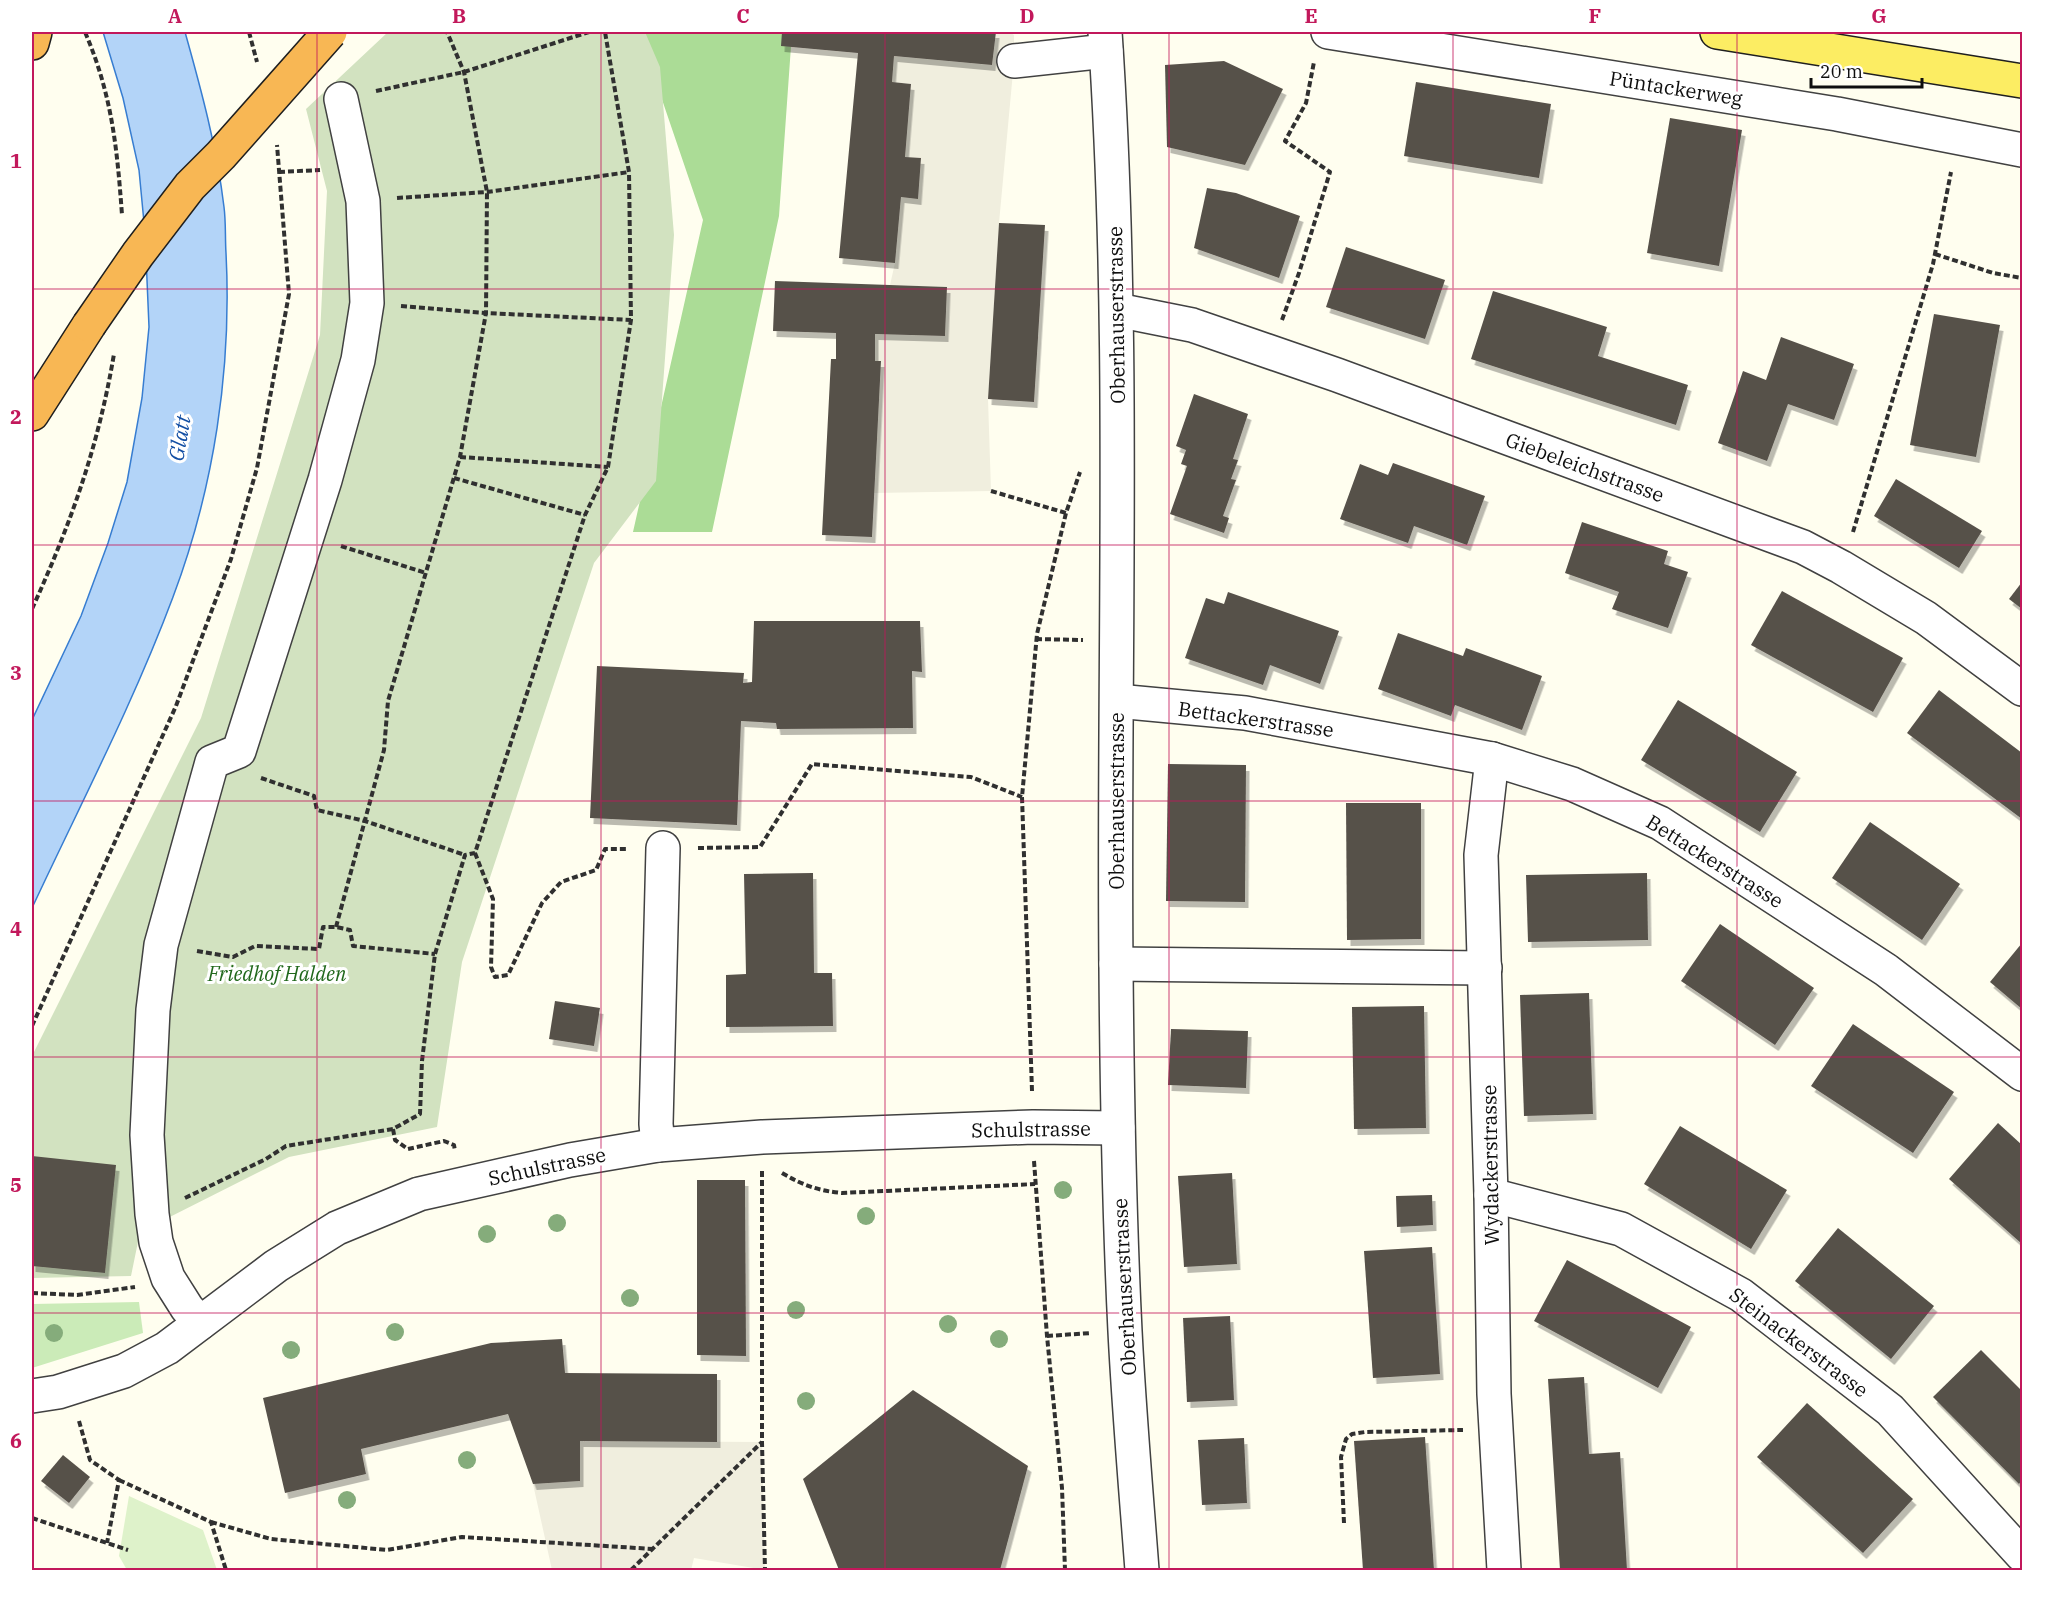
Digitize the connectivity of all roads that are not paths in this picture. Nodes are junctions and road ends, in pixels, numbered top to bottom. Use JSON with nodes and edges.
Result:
{"nodes":[{"id":1,"x":35,"y":32,"type":"edge"},
{"id":2,"x":330,"y":32,"type":"edge"},
{"id":3,"x":1717,"y":32,"type":"edge"},
{"id":4,"x":1106,"y":41,"type":"edge"},
{"id":5,"x":1322,"y":42,"type":"edge"},
{"id":6,"x":32,"y":44,"type":"edge"},
{"id":7,"x":1014,"y":61,"type":"dead end"},
{"id":8,"x":2022,"y":81,"type":"edge"},
{"id":9,"x":341,"y":99,"type":"road end"},
{"id":10,"x":2022,"y":150,"type":"edge"},
{"id":11,"x":1117,"y":309,"type":"junction"},
{"id":12,"x":32,"y":414,"type":"edge"},
{"id":13,"x":2022,"y":689,"type":"edge"},
{"id":14,"x":1117,"y":701,"type":"junction"},
{"id":15,"x":1492,"y":759,"type":"junction"},
{"id":16,"x":663,"y":848,"type":"road end"},
{"id":17,"x":1116,"y":964,"type":"junction"},
{"id":18,"x":1485,"y":968,"type":"junction"},
{"id":19,"x":2022,"y":1074,"type":"edge"},
{"id":20,"x":1118,"y":1128,"type":"junction"},
{"id":21,"x":658,"y":1145,"type":"junction"},
{"id":22,"x":1491,"y":1195,"type":"junction"},
{"id":23,"x":200,"y":1323,"type":"junction"},
{"id":24,"x":32,"y":1396,"type":"edge"},
{"id":25,"x":2022,"y":1555,"type":"edge"},
{"id":26,"x":1142,"y":1570,"type":"edge"},
{"id":27,"x":1504,"y":1570,"type":"edge"}],
"edges":[{"from":1,"to":6,"type":"highway"},
{"from":2,"to":12,"type":"highway","bridge":true},
{"from":3,"to":8,"type":"main road"},
{"from":4,"to":7,"type":"street"},
{"from":4,"to":11,"type":"street","name":"Oberhauserstrasse"},
{"from":5,"to":10,"type":"street","name":"Püntackerweg"},
{"from":9,"to":23,"type":"street"},
{"from":11,"to":13,"type":"street","name":"Giebeleichstrasse"},
{"from":11,"to":14,"type":"street","name":"Oberhauserstrasse"},
{"from":14,"to":15,"type":"street","name":"Bettackerstrasse"},
{"from":14,"to":17,"type":"street","name":"Oberhauserstrasse"},
{"from":15,"to":18,"type":"street","name":"Wydackerstrasse"},
{"from":15,"to":19,"type":"street","name":"Bettackerstrasse"},
{"from":16,"to":21,"type":"street"},
{"from":17,"to":18,"type":"street"},
{"from":17,"to":20,"type":"street","name":"Oberhauserstrasse"},
{"from":18,"to":22,"type":"street","name":"Wydackerstrasse"},
{"from":20,"to":21,"type":"street","name":"Schulstrasse"},
{"from":20,"to":26,"type":"street","name":"Oberhauserstrasse"},
{"from":21,"to":23,"type":"street","name":"Schulstrasse"},
{"from":22,"to":25,"type":"street","name":"Steinackerstrasse"},
{"from":22,"to":27,"type":"street","name":"Wydackerstrasse"},
{"from":23,"to":24,"type":"street","name":"Schulstrasse"}]}
